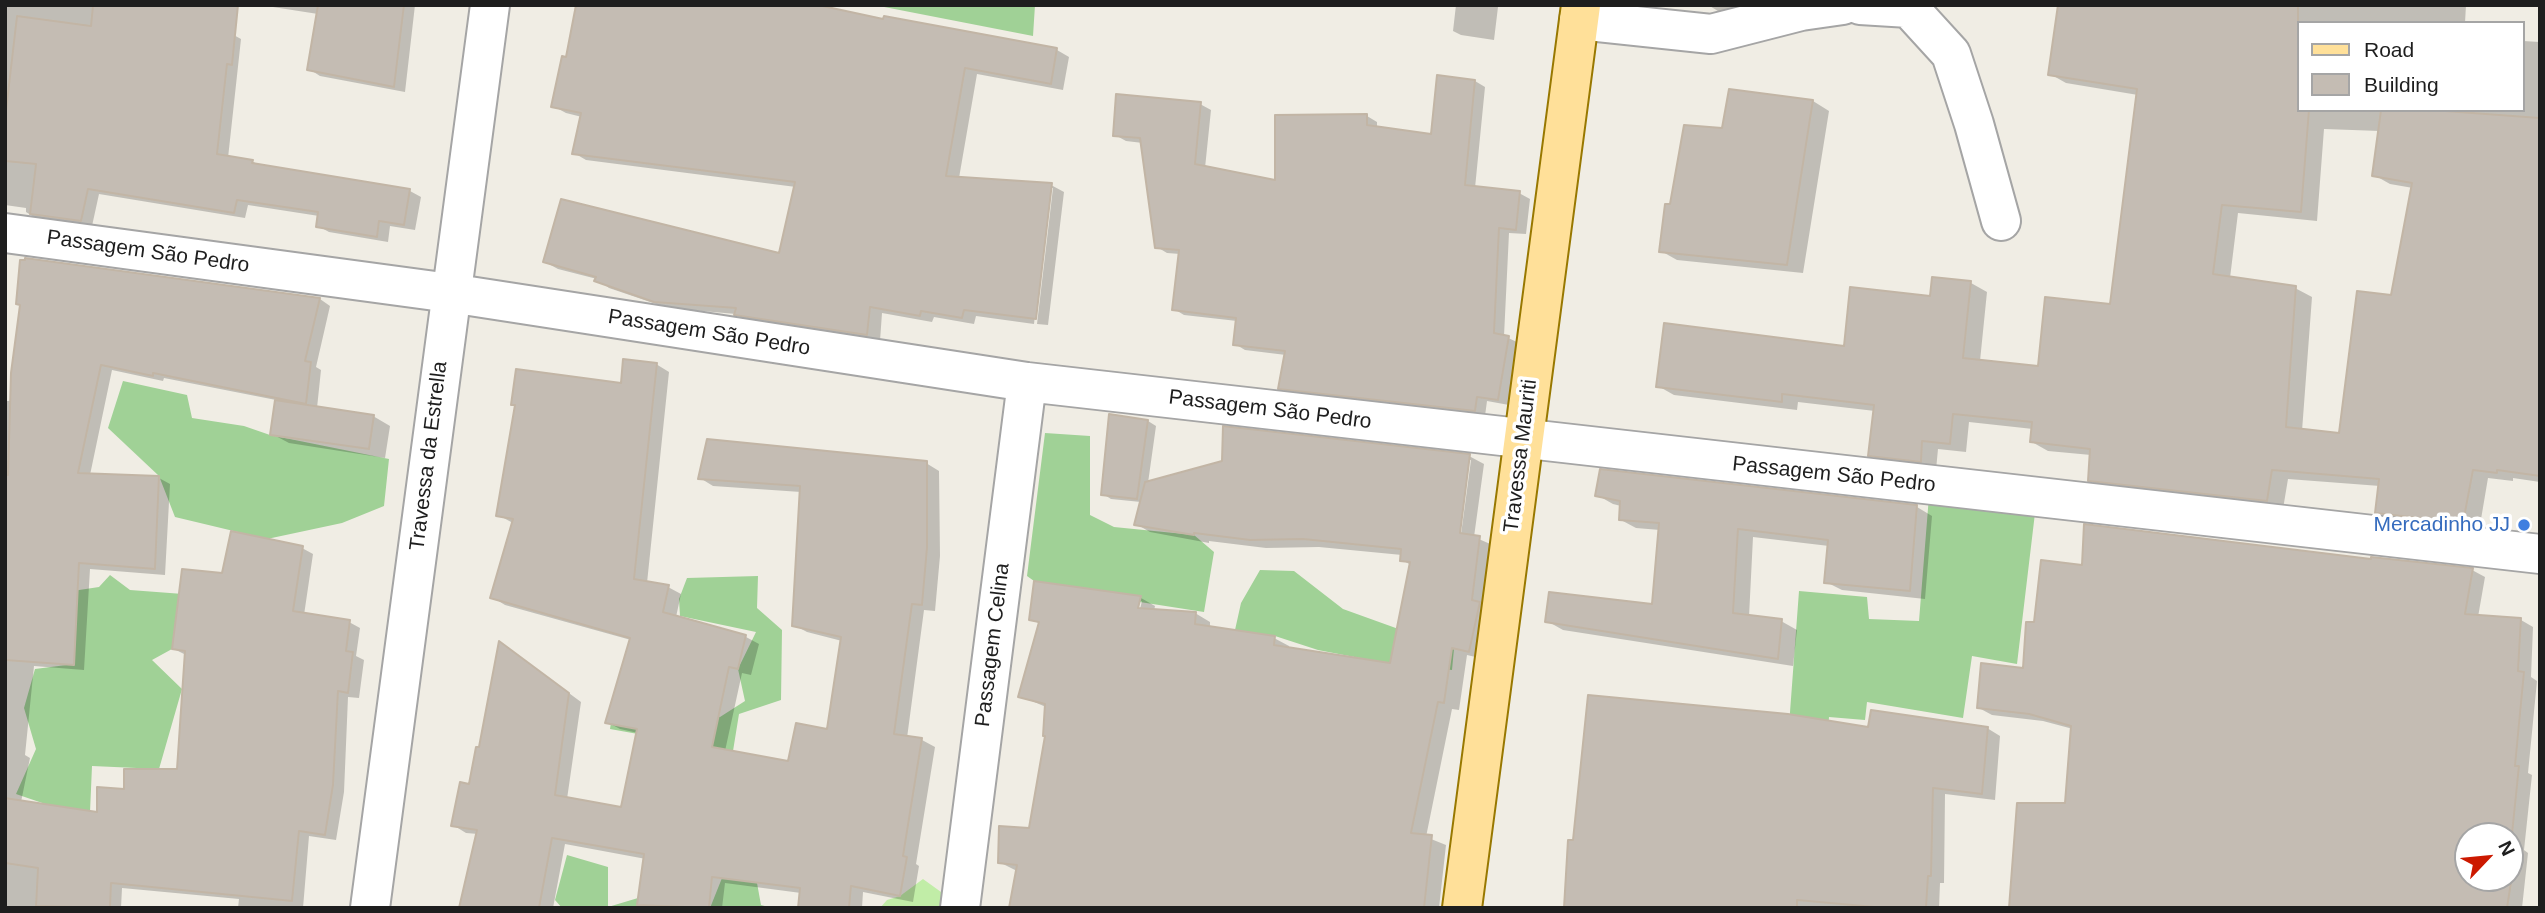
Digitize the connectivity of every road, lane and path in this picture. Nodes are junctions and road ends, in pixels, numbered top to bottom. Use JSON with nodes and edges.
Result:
{"nodes":[{"id":1,"x":490,"y":5,"type":"edge"},
{"id":2,"x":1843,"y":5,"type":"edge"},
{"id":3,"x":1860,"y":5,"type":"edge"},
{"id":4,"x":1580,"y":13,"type":"edge"},
{"id":5,"x":2001,"y":221,"type":"dead end"},
{"id":6,"x":5,"y":233,"type":"edge"},
{"id":7,"x":450,"y":293,"type":"junction"},
{"id":8,"x":1027,"y":382,"type":"junction"},
{"id":9,"x":1523,"y":439,"type":"junction"},
{"id":10,"x":2540,"y":554,"type":"edge"},
{"id":11,"x":370,"y":908,"type":"edge"},
{"id":12,"x":960,"y":908,"type":"edge"},
{"id":13,"x":1462,"y":908,"type":"edge"}],
"edges":[{"from":1,"to":7,"type":"street","name":"Travessa da Estrella"},
{"from":2,"to":4,"type":"street"},
{"from":3,"to":5,"type":"street"},
{"from":4,"to":9,"type":"main road","name":"Travessa Mauriti"},
{"from":6,"to":7,"type":"street","name":"Passagem São Pedro"},
{"from":7,"to":8,"type":"street","name":"Passagem São Pedro"},
{"from":7,"to":11,"type":"street","name":"Travessa da Estrella"},
{"from":8,"to":9,"type":"street","name":"Passagem São Pedro"},
{"from":8,"to":12,"type":"street","name":"Passagem Celina"},
{"from":9,"to":10,"type":"street","name":"Passagem São Pedro"},
{"from":9,"to":13,"type":"main road","name":"Travessa Mauriti"}]}
